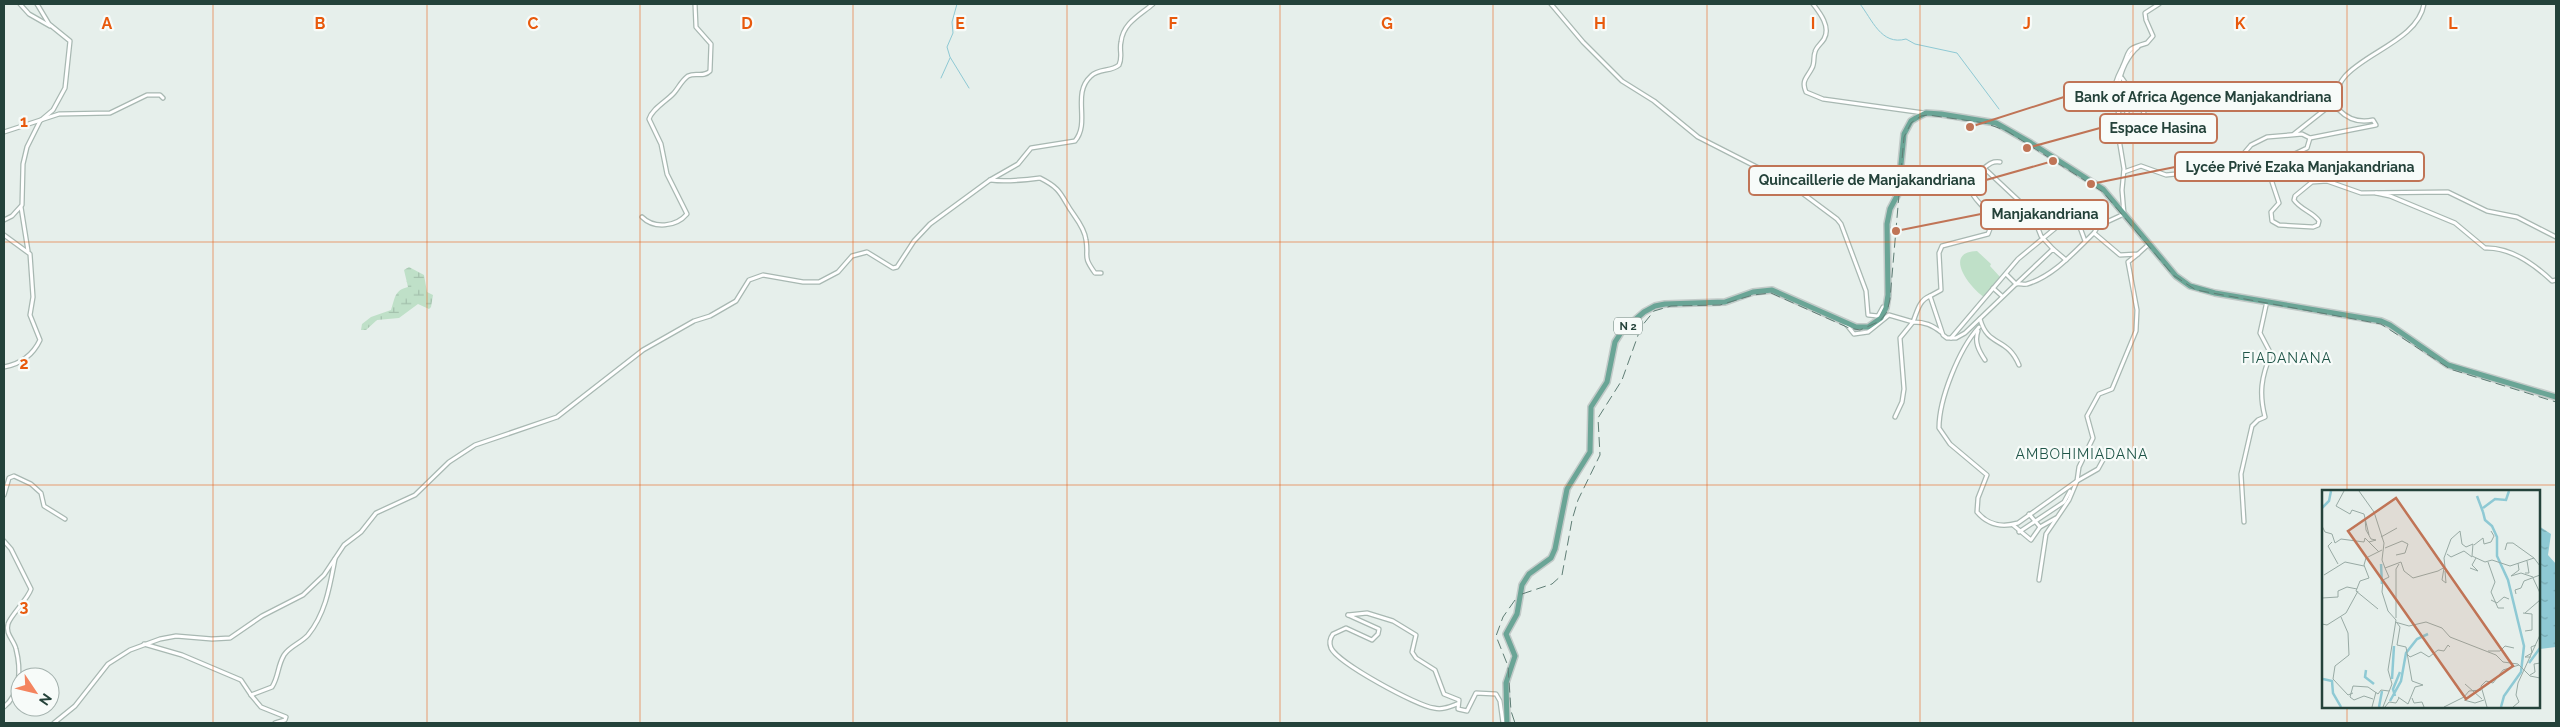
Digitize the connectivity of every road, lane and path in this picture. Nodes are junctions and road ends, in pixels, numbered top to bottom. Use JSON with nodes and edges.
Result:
{"nodes":[{"id":1,"x":20,"y":4,"type":"edge"},
{"id":2,"x":37,"y":4,"type":"edge"},
{"id":3,"x":695,"y":4,"type":"edge"},
{"id":4,"x":1153,"y":4,"type":"edge"},
{"id":5,"x":1551,"y":4,"type":"edge"},
{"id":6,"x":1813,"y":4,"type":"edge"},
{"id":7,"x":2159,"y":4,"type":"edge"},
{"id":8,"x":2424,"y":4,"type":"edge"},
{"id":9,"x":50,"y":26,"type":"junction"},
{"id":10,"x":2142,"y":45,"type":"junction"},
{"id":11,"x":2122,"y":75,"type":"junction"},
{"id":12,"x":163,"y":98,"type":"dead end"},
{"id":13,"x":2337,"y":100,"type":"junction"},
{"id":14,"x":1926,"y":113,"type":"junction"},
{"id":15,"x":40,"y":121,"type":"junction"},
{"id":16,"x":2150,"y":127,"type":"dead end"},
{"id":17,"x":4,"y":132,"type":"edge"},
{"id":18,"x":2294,"y":134,"type":"junction"},
{"id":19,"x":2310,"y":138,"type":"junction"},
{"id":20,"x":2119,"y":139,"type":"junction"},
{"id":21,"x":2000,"y":162,"type":"dead end"},
{"id":22,"x":1984,"y":168,"type":"junction"},
{"id":23,"x":2124,"y":172,"type":"junction"},
{"id":24,"x":990,"y":180,"type":"junction"},
{"id":25,"x":2373,"y":192,"type":"junction"},
{"id":26,"x":20,"y":207,"type":"junction"},
{"id":27,"x":2124,"y":214,"type":"junction"},
{"id":28,"x":642,"y":218,"type":"dead end"},
{"id":29,"x":4,"y":220,"type":"edge"},
{"id":30,"x":2094,"y":233,"type":"junction"},
{"id":31,"x":4,"y":235,"type":"edge"},
{"id":32,"x":2556,"y":236,"type":"edge"},
{"id":33,"x":2043,"y":239,"type":"junction"},
{"id":34,"x":2085,"y":241,"type":"junction"},
{"id":35,"x":2149,"y":244,"type":"junction"},
{"id":36,"x":2053,"y":249,"type":"junction"},
{"id":37,"x":28,"y":251,"type":"junction"},
{"id":38,"x":2138,"y":254,"type":"junction"},
{"id":39,"x":2066,"y":260,"type":"junction"},
{"id":40,"x":1101,"y":273,"type":"dead end"},
{"id":41,"x":2006,"y":274,"type":"junction"},
{"id":42,"x":2556,"y":280,"type":"edge"},
{"id":43,"x":2016,"y":284,"type":"junction"},
{"id":44,"x":1994,"y":288,"type":"junction"},
{"id":45,"x":1930,"y":296,"type":"junction"},
{"id":46,"x":2002,"y":296,"type":"junction"},
{"id":47,"x":2267,"y":301,"type":"junction"},
{"id":48,"x":1886,"y":308,"type":"junction"},
{"id":49,"x":1980,"y":318,"type":"junction"},
{"id":50,"x":1913,"y":322,"type":"junction"},
{"id":51,"x":1846,"y":324,"type":"junction"},
{"id":52,"x":1979,"y":327,"type":"junction"},
{"id":53,"x":1943,"y":334,"type":"junction"},
{"id":54,"x":1951,"y":339,"type":"junction"},
{"id":55,"x":1985,"y":360,"type":"dead end"},
{"id":56,"x":2019,"y":364,"type":"dead end"},
{"id":57,"x":4,"y":367,"type":"edge"},
{"id":58,"x":2556,"y":397,"type":"edge"},
{"id":59,"x":1895,"y":417,"type":"dead end"},
{"id":60,"x":2109,"y":449,"type":"dead end"},
{"id":61,"x":10,"y":478,"type":"junction"},
{"id":62,"x":4,"y":480,"type":"edge"},
{"id":63,"x":2077,"y":481,"type":"junction"},
{"id":64,"x":2072,"y":489,"type":"junction"},
{"id":65,"x":4,"y":495,"type":"edge"},
{"id":66,"x":2046,"y":504,"type":"junction"},
{"id":67,"x":2053,"y":510,"type":"junction"},
{"id":68,"x":2028,"y":514,"type":"junction"},
{"id":69,"x":65,"y":518,"type":"dead end"},
{"id":70,"x":2056,"y":518,"type":"junction"},
{"id":71,"x":2034,"y":521,"type":"junction"},
{"id":72,"x":2244,"y":522,"type":"dead end"},
{"id":73,"x":2013,"y":524,"type":"junction"},
{"id":74,"x":2040,"y":527,"type":"junction"},
{"id":75,"x":2019,"y":532,"type":"junction"},
{"id":76,"x":4,"y":541,"type":"edge"},
{"id":77,"x":336,"y":554,"type":"junction"},
{"id":78,"x":2039,"y":580,"type":"dead end"},
{"id":79,"x":143,"y":644,"type":"junction"},
{"id":80,"x":251,"y":695,"type":"junction"},
{"id":81,"x":1457,"y":704,"type":"junction"},
{"id":82,"x":4,"y":707,"type":"edge"},
{"id":83,"x":54,"y":723,"type":"edge"},
{"id":84,"x":275,"y":723,"type":"edge"},
{"id":85,"x":1505,"y":723,"type":"edge"}],
"edges":[{"from":1,"to":9,"type":"street"},
{"from":2,"to":9,"type":"street"},
{"from":3,"to":28,"type":"street"},
{"from":4,"to":24,"type":"street"},
{"from":5,"to":48,"type":"street"},
{"from":6,"to":14,"type":"street"},
{"from":7,"to":10,"type":"street"},
{"from":8,"to":13,"type":"street"},
{"from":9,"to":15,"type":"street"},
{"from":10,"to":11,"type":"street"},
{"from":10,"to":20,"type":"street"},
{"from":11,"to":16,"type":"street"},
{"from":11,"to":20,"type":"street"},
{"from":12,"to":15,"type":"street"},
{"from":13,"to":18,"type":"street"},
{"from":13,"to":19,"type":"street"},
{"from":14,"to":27,"type":"main road"},
{"from":14,"to":48,"type":"main road"},
{"from":15,"to":17,"type":"street"},
{"from":15,"to":26,"type":"street"},
{"from":18,"to":19,"type":"street"},
{"from":18,"to":23,"type":"street"},
{"from":19,"to":25,"type":"street"},
{"from":20,"to":23,"type":"street"},
{"from":21,"to":22,"type":"street"},
{"from":22,"to":33,"type":"street"},
{"from":22,"to":45,"type":"street"},
{"from":23,"to":27,"type":"street"},
{"from":24,"to":40,"type":"street"},
{"from":24,"to":77,"type":"street"},
{"from":25,"to":32,"type":"street"},
{"from":25,"to":42,"type":"street"},
{"from":26,"to":29,"type":"street"},
{"from":26,"to":37,"type":"street"},
{"from":27,"to":30,"type":"street"},
{"from":27,"to":35,"type":"main road"},
{"from":30,"to":34,"type":"street"},
{"from":30,"to":38,"type":"street"},
{"from":31,"to":37,"type":"street"},
{"from":33,"to":34,"type":"street"},
{"from":33,"to":36,"type":"street"},
{"from":33,"to":41,"type":"street"},
{"from":34,"to":39,"type":"street"},
{"from":35,"to":38,"type":"street"},
{"from":35,"to":47,"type":"main road"},
{"from":36,"to":39,"type":"street"},
{"from":36,"to":43,"type":"street"},
{"from":37,"to":57,"type":"street"},
{"from":38,"to":63,"type":"street"},
{"from":39,"to":43,"type":"street"},
{"from":41,"to":43,"type":"street"},
{"from":41,"to":44,"type":"street"},
{"from":43,"to":46,"type":"street"},
{"from":44,"to":46,"type":"street"},
{"from":44,"to":54,"type":"street"},
{"from":45,"to":50,"type":"street"},
{"from":45,"to":53,"type":"street"},
{"from":46,"to":49,"type":"street"},
{"from":47,"to":58,"type":"main road"},
{"from":47,"to":72,"type":"street"},
{"from":48,"to":51,"type":"main road","number":"N 2"},
{"from":49,"to":52,"type":"street"},
{"from":49,"to":54,"type":"street"},
{"from":49,"to":56,"type":"street"},
{"from":50,"to":51,"type":"street"},
{"from":50,"to":53,"type":"street"},
{"from":50,"to":59,"type":"street"},
{"from":51,"to":85,"type":"main road","number":"N 2"},
{"from":52,"to":55,"type":"street"},
{"from":52,"to":73,"type":"street"},
{"from":53,"to":54,"type":"street"},
{"from":60,"to":63,"type":"street"},
{"from":61,"to":62,"type":"street"},
{"from":61,"to":65,"type":"street"},
{"from":61,"to":69,"type":"street"},
{"from":63,"to":64,"type":"street"},
{"from":63,"to":66,"type":"street"},
{"from":64,"to":67,"type":"street"},
{"from":64,"to":70,"type":"street"},
{"from":66,"to":67,"type":"street"},
{"from":66,"to":68,"type":"street"},
{"from":67,"to":71,"type":"street"},
{"from":68,"to":71,"type":"street"},
{"from":68,"to":73,"type":"street"},
{"from":70,"to":74,"type":"street"},
{"from":70,"to":78,"type":"street"},
{"from":71,"to":74,"type":"street"},
{"from":71,"to":75,"type":"street"},
{"from":73,"to":75,"type":"street"},
{"from":74,"to":75,"type":"street"},
{"from":76,"to":82,"type":"street"},
{"from":77,"to":79,"type":"street"},
{"from":77,"to":80,"type":"street"},
{"from":79,"to":80,"type":"street"},
{"from":79,"to":83,"type":"street"},
{"from":80,"to":84,"type":"street"},
{"from":81,"to":81,"type":"street"},
{"from":81,"to":85,"type":"street"}]}
